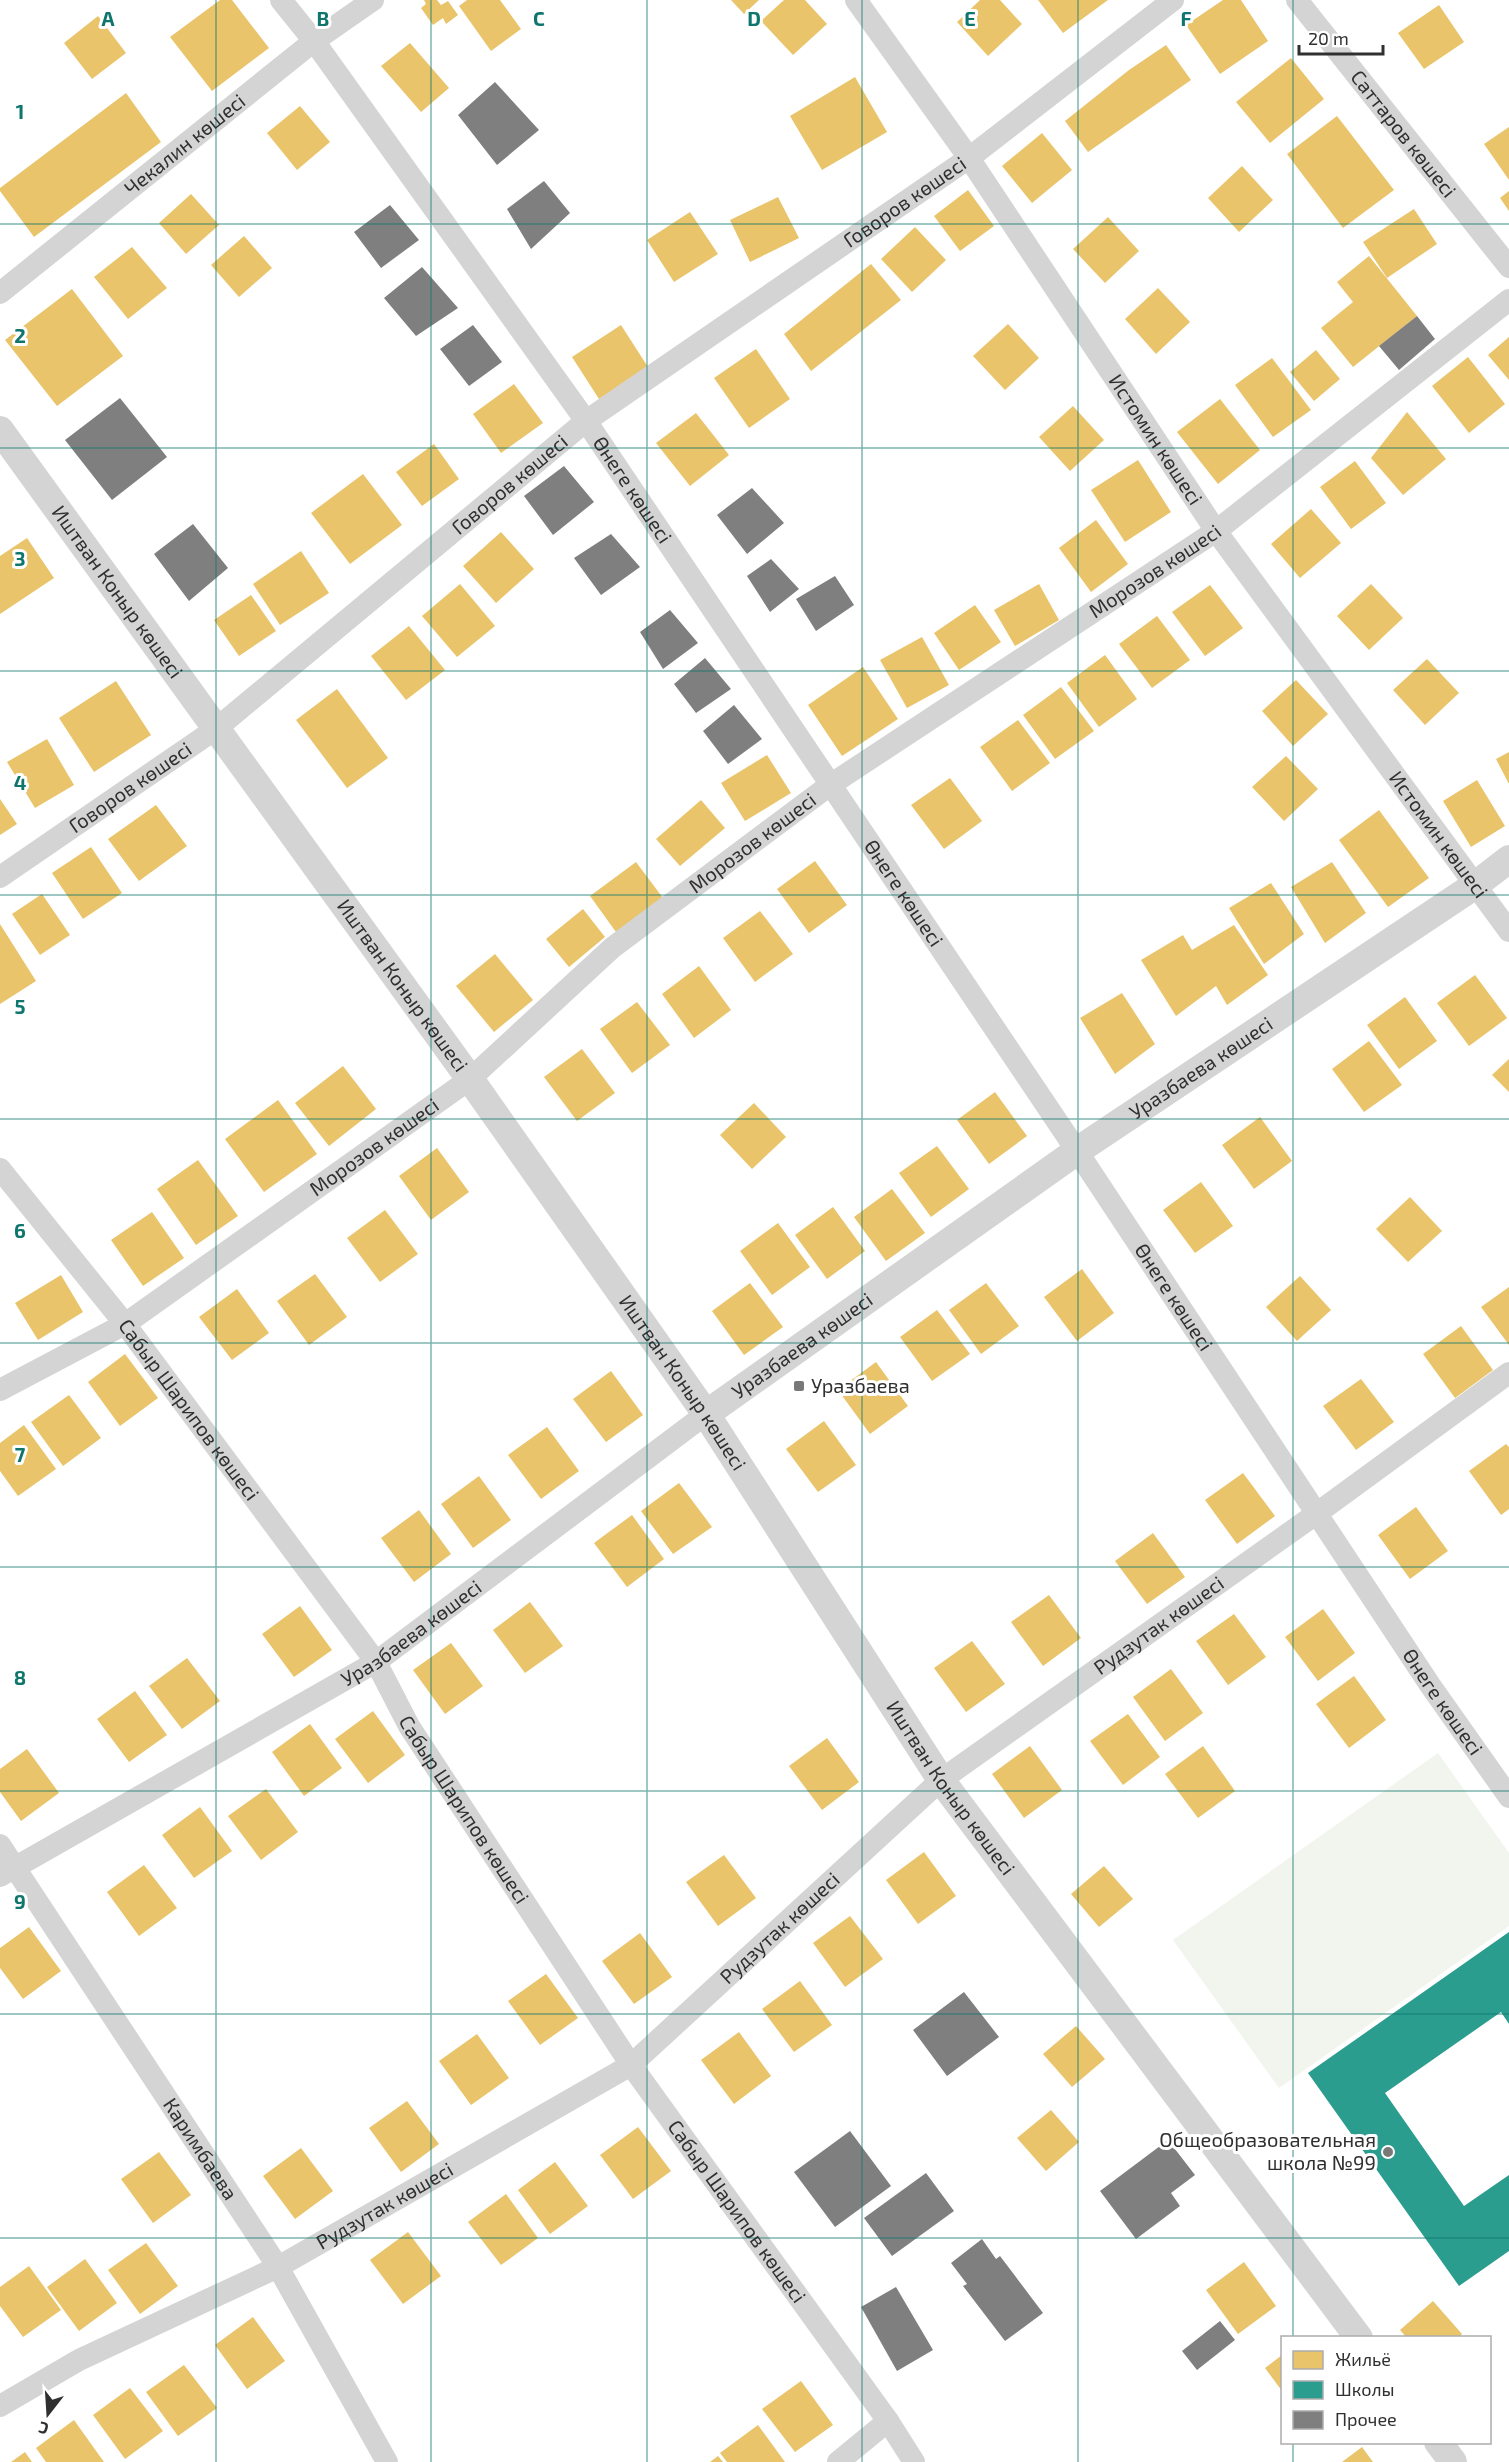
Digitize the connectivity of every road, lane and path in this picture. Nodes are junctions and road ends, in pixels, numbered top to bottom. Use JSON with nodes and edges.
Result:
{"nodes":[{"id":1,"x":281,"y":0,"type":"edge"},
{"id":2,"x":373,"y":0,"type":"edge"},
{"id":3,"x":856,"y":0,"type":"edge"},
{"id":4,"x":1173,"y":0,"type":"edge"},
{"id":5,"x":1297,"y":0,"type":"edge"},
{"id":6,"x":314,"y":41,"type":"junction"},
{"id":7,"x":969,"y":158,"type":"junction"},
{"id":8,"x":1509,"y":267,"type":"edge"},
{"id":9,"x":0,"y":293,"type":"edge"},
{"id":10,"x":1509,"y":300,"type":"edge"},
{"id":11,"x":586,"y":421,"type":"junction"},
{"id":12,"x":0,"y":430,"type":"edge"},
{"id":13,"x":1216,"y":531,"type":"junction"},
{"id":14,"x":217,"y":728,"type":"junction"},
{"id":15,"x":830,"y":785,"type":"junction"},
{"id":16,"x":1509,"y":860,"type":"edge"},
{"id":17,"x":0,"y":877,"type":"edge"},
{"id":18,"x":1474,"y":886,"type":"junction"},
{"id":19,"x":1509,"y":931,"type":"edge"},
{"id":20,"x":470,"y":1079,"type":"junction"},
{"id":21,"x":1077,"y":1151,"type":"junction"},
{"id":22,"x":0,"y":1169,"type":"edge"},
{"id":23,"x":125,"y":1324,"type":"junction"},
{"id":24,"x":1509,"y":1373,"type":"edge"},
{"id":25,"x":0,"y":1390,"type":"edge"},
{"id":26,"x":705,"y":1414,"type":"junction"},
{"id":27,"x":1316,"y":1514,"type":"junction"},
{"id":28,"x":376,"y":1662,"type":"junction"},
{"id":29,"x":941,"y":1780,"type":"junction"},
{"id":30,"x":1509,"y":1797,"type":"edge"},
{"id":31,"x":0,"y":1845,"type":"edge"},
{"id":32,"x":7,"y":1872,"type":"edge"},
{"id":33,"x":631,"y":2065,"type":"junction"},
{"id":34,"x":278,"y":2267,"type":"junction"},
{"id":35,"x":1358,"y":2336,"type":"edge"},
{"id":36,"x":0,"y":2406,"type":"edge"},
{"id":37,"x":888,"y":2421,"type":"junction"},
{"id":38,"x":1440,"y":2444,"type":"edge"},
{"id":39,"x":387,"y":2462,"type":"edge"},
{"id":40,"x":838,"y":2462,"type":"edge"},
{"id":41,"x":914,"y":2462,"type":"edge"},
{"id":42,"x":1453,"y":2462,"type":"edge"}],
"edges":[{"from":1,"to":6,"type":"street","name":"Өнеге көшесі"},
{"from":2,"to":6,"type":"street","name":"Чекалин көшесі"},
{"from":3,"to":7,"type":"street","name":"Истомин көшесі"},
{"from":4,"to":7,"type":"street","name":"Говоров көшесі"},
{"from":5,"to":8,"type":"street","name":"Саттаров көшесі"},
{"from":6,"to":9,"type":"street","name":"Чекалин көшесі"},
{"from":6,"to":11,"type":"street","name":"Өнеге көшесі"},
{"from":7,"to":11,"type":"street","name":"Говоров көшесі"},
{"from":7,"to":13,"type":"street","name":"Истомин көшесі"},
{"from":10,"to":13,"type":"street","name":"Морозов көшесі"},
{"from":11,"to":14,"type":"street","name":"Говоров көшесі"},
{"from":11,"to":15,"type":"street","name":"Өнеге көшесі"},
{"from":12,"to":14,"type":"street","name":"Иштван Коныр көшесі"},
{"from":13,"to":15,"type":"street","name":"Морозов көшесі"},
{"from":13,"to":18,"type":"street","name":"Истомин көшесі"},
{"from":14,"to":17,"type":"street","name":"Говоров көшесі"},
{"from":14,"to":20,"type":"street","name":"Иштван Коныр көшесі"},
{"from":15,"to":20,"type":"street","name":"Морозов көшесі"},
{"from":15,"to":21,"type":"street","name":"Өнеге көшесі"},
{"from":16,"to":18,"type":"street","name":"Уразбаева көшесі"},
{"from":18,"to":19,"type":"street","name":"Истомин көшесі"},
{"from":18,"to":21,"type":"street","name":"Уразбаева көшесі"},
{"from":20,"to":23,"type":"street","name":"Морозов көшесі"},
{"from":20,"to":26,"type":"street","name":"Иштван Коныр көшесі"},
{"from":21,"to":26,"type":"street","name":"Уразбаева көшесі"},
{"from":21,"to":27,"type":"street","name":"Өнеге көшесі"},
{"from":22,"to":23,"type":"street","name":"Сабыр Шарипов көшесі"},
{"from":23,"to":25,"type":"street","name":"Морозов көшесі"},
{"from":23,"to":28,"type":"street","name":"Сабыр Шарипов көшесі"},
{"from":24,"to":27,"type":"street","name":"Рудзутак көшесі"},
{"from":26,"to":28,"type":"street","name":"Уразбаева көшесі"},
{"from":26,"to":29,"type":"street","name":"Иштван Коныр көшесі"},
{"from":27,"to":29,"type":"street","name":"Рудзутак көшесі"},
{"from":27,"to":30,"type":"street","name":"Өнеге көшесі"},
{"from":28,"to":32,"type":"street","name":"Уразбаева көшесі"},
{"from":28,"to":33,"type":"street","name":"Сабыр Шарипов көшесі"},
{"from":29,"to":33,"type":"street","name":"Рудзутак көшесі"},
{"from":29,"to":35,"type":"street","name":"Иштван Коныр көшесі"},
{"from":31,"to":32,"type":"street","name":"Каримбаева"},
{"from":32,"to":34,"type":"street","name":"Каримбаева"},
{"from":33,"to":34,"type":"street","name":"Рудзутак көшесі"},
{"from":33,"to":37,"type":"street","name":"Сабыр Шарипов көшесі"},
{"from":34,"to":36,"type":"street","name":"Рудзутак көшесі"},
{"from":34,"to":39,"type":"street","name":"Каримбаева"},
{"from":37,"to":40,"type":"street"},
{"from":37,"to":41,"type":"street","name":"Сабыр Шарипов көшесі"},
{"from":38,"to":42,"type":"street"}]}
